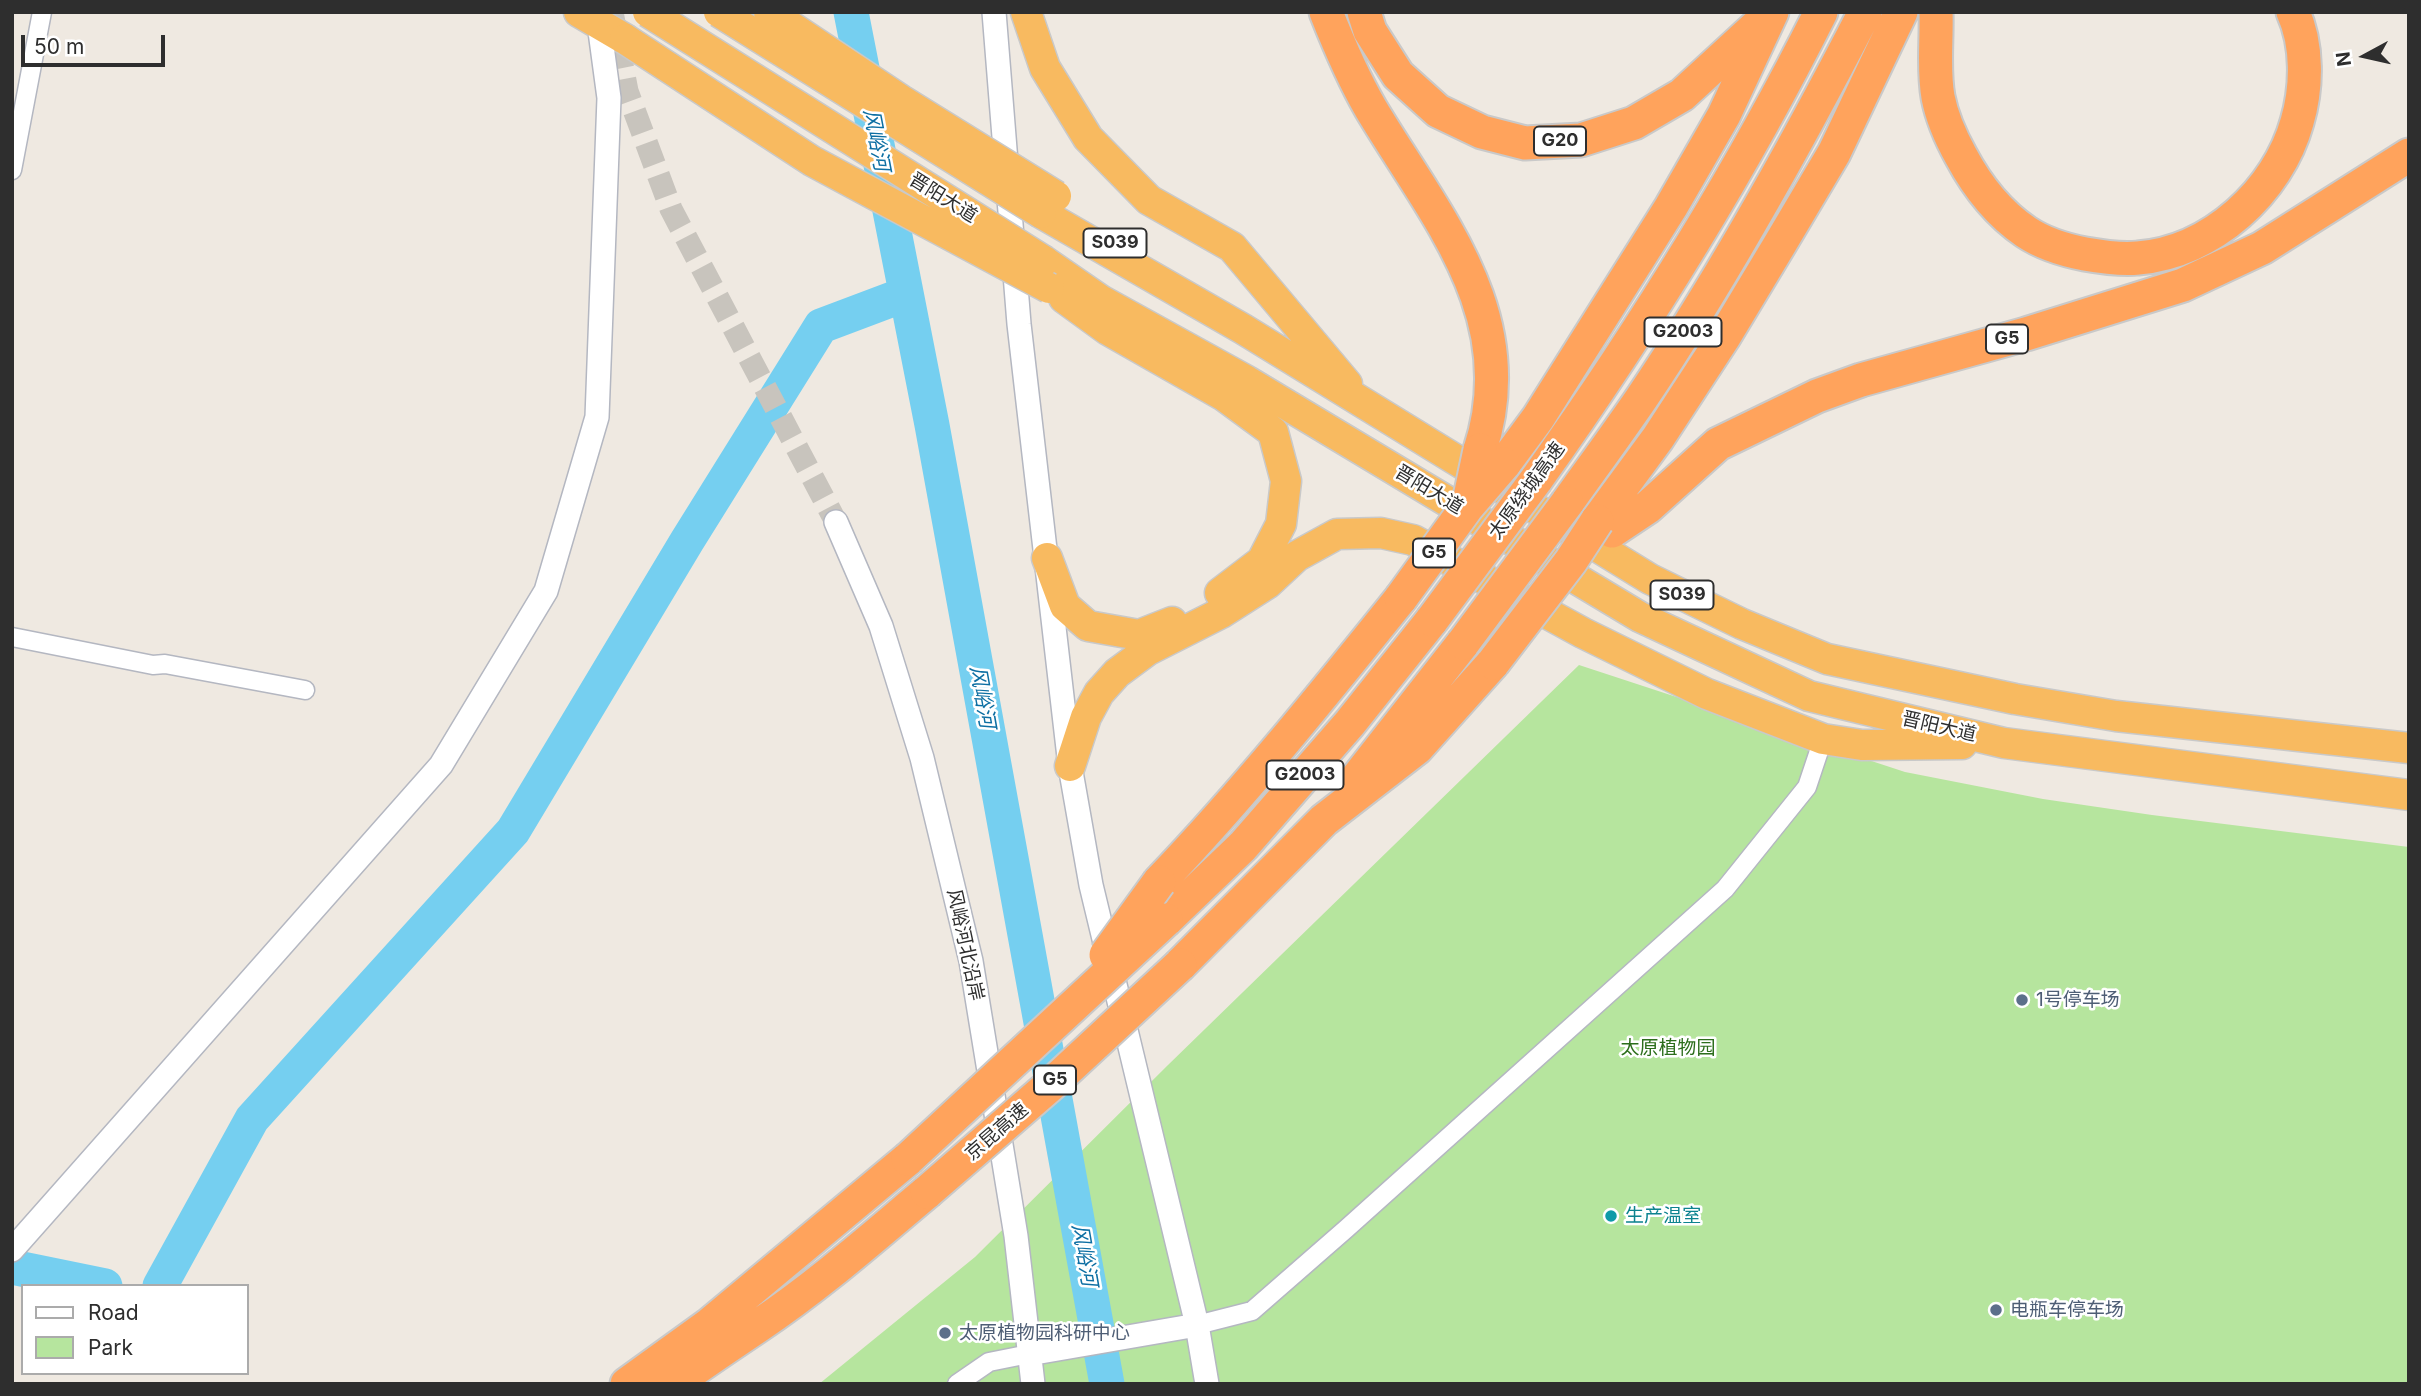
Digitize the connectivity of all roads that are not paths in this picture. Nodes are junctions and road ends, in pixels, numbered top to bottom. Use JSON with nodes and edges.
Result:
{"nodes":[{"id":1,"x":43,"y":12,"type":"edge"},
{"id":2,"x":648,"y":12,"type":"edge"},
{"id":3,"x":719,"y":12,"type":"edge"},
{"id":4,"x":769,"y":12,"type":"edge"},
{"id":5,"x":994,"y":12,"type":"edge"},
{"id":6,"x":1026,"y":12,"type":"edge"},
{"id":7,"x":1326,"y":12,"type":"edge"},
{"id":8,"x":1364,"y":12,"type":"edge"},
{"id":9,"x":1772,"y":12,"type":"edge"},
{"id":10,"x":1821,"y":12,"type":"edge"},
{"id":11,"x":1865,"y":12,"type":"edge"},
{"id":12,"x":1901,"y":12,"type":"edge"},
{"id":13,"x":1936,"y":12,"type":"edge"},
{"id":14,"x":2293,"y":12,"type":"edge"},
{"id":15,"x":589,"y":18,"type":"edge"},
{"id":16,"x":2409,"y":155,"type":"edge"},
{"id":17,"x":12,"y":170,"type":"edge"},
{"id":18,"x":1048,"y":204,"type":"junction"},
{"id":19,"x":1046,"y":274,"type":"junction"},
{"id":20,"x":1365,"y":405,"type":"junction"},
{"id":21,"x":1492,"y":457,"type":"junction"},
{"id":22,"x":836,"y":522,"type":"tunnel mouth"},
{"id":23,"x":1605,"y":526,"type":"junction"},
{"id":24,"x":1047,"y":558,"type":"junction"},
{"id":25,"x":12,"y":637,"type":"edge"},
{"id":26,"x":305,"y":690,"type":"dead end"},
{"id":27,"x":1823,"y":739,"type":"junction"},
{"id":28,"x":2004,"y":743,"type":"junction"},
{"id":29,"x":2409,"y":748,"type":"edge"},
{"id":30,"x":1070,"y":766,"type":"junction"},
{"id":31,"x":2409,"y":795,"type":"edge"},
{"id":32,"x":1324,"y":820,"type":"junction"},
{"id":33,"x":1068,"y":1009,"type":"junction"},
{"id":34,"x":12,"y":1250,"type":"edge"},
{"id":35,"x":1189,"y":1326,"type":"junction"},
{"id":36,"x":1029,"y":1354,"type":"junction"},
{"id":37,"x":627,"y":1384,"type":"edge"},
{"id":38,"x":674,"y":1384,"type":"edge"},
{"id":39,"x":957,"y":1384,"type":"edge"},
{"id":40,"x":1033,"y":1384,"type":"edge"},
{"id":41,"x":1207,"y":1384,"type":"edge"}],
"edges":[{"from":1,"to":17,"type":"street"},
{"from":2,"to":19,"type":"highway","name":"晋阳大道","number":"S039","bridge":true},
{"from":3,"to":18,"type":"highway","name":"晋阳大道","number":"S039","bridge":true},
{"from":4,"to":18,"type":"highway","number":"S039","bridge":true},
{"from":5,"to":24,"type":"street"},
{"from":6,"to":20,"type":"highway"},
{"from":7,"to":21,"type":"highway"},
{"from":8,"to":9,"type":"highway","number":"G20"},
{"from":9,"to":21,"type":"highway","number":"G5"},
{"from":10,"to":33,"type":"highway","name":"太原绕城高速","number":"G2003","bridge":true},
{"from":11,"to":32,"type":"highway","name":"太原绕城高速","number":"G2003","bridge":true},
{"from":12,"to":23,"type":"highway"},
{"from":13,"to":14,"type":"highway"},
{"from":15,"to":19,"type":"highway","bridge":true},
{"from":15,"to":34,"type":"street"},
{"from":16,"to":23,"type":"highway","number":"G5"},
{"from":18,"to":20,"type":"highway","name":"晋阳大道","number":"S039"},
{"from":19,"to":24,"type":"highway"},
{"from":19,"to":28,"type":"highway","name":"晋阳大道","number":"S039"},
{"from":20,"to":29,"type":"highway","name":"晋阳大道","number":"S039"},
{"from":21,"to":33,"type":"highway","number":"G5","bridge":true},
{"from":22,"to":36,"type":"street","name":"风峪河北沿岸"},
{"from":23,"to":32,"type":"highway","number":"G5","bridge":true},
{"from":24,"to":30,"type":"street"},
{"from":25,"to":26,"type":"street"},
{"from":27,"to":28,"type":"highway"},
{"from":27,"to":30,"type":"highway"},
{"from":27,"to":35,"type":"street"},
{"from":28,"to":31,"type":"highway","name":"晋阳大道","number":"S039"},
{"from":30,"to":35,"type":"street"},
{"from":32,"to":38,"type":"highway","name":"京昆高速","number":"G5","bridge":true},
{"from":33,"to":37,"type":"highway","name":"京昆高速","number":"G5","bridge":true},
{"from":35,"to":36,"type":"street"},
{"from":35,"to":41,"type":"street"},
{"from":36,"to":39,"type":"street"},
{"from":36,"to":40,"type":"street","name":"风峪河北沿岸"}]}
